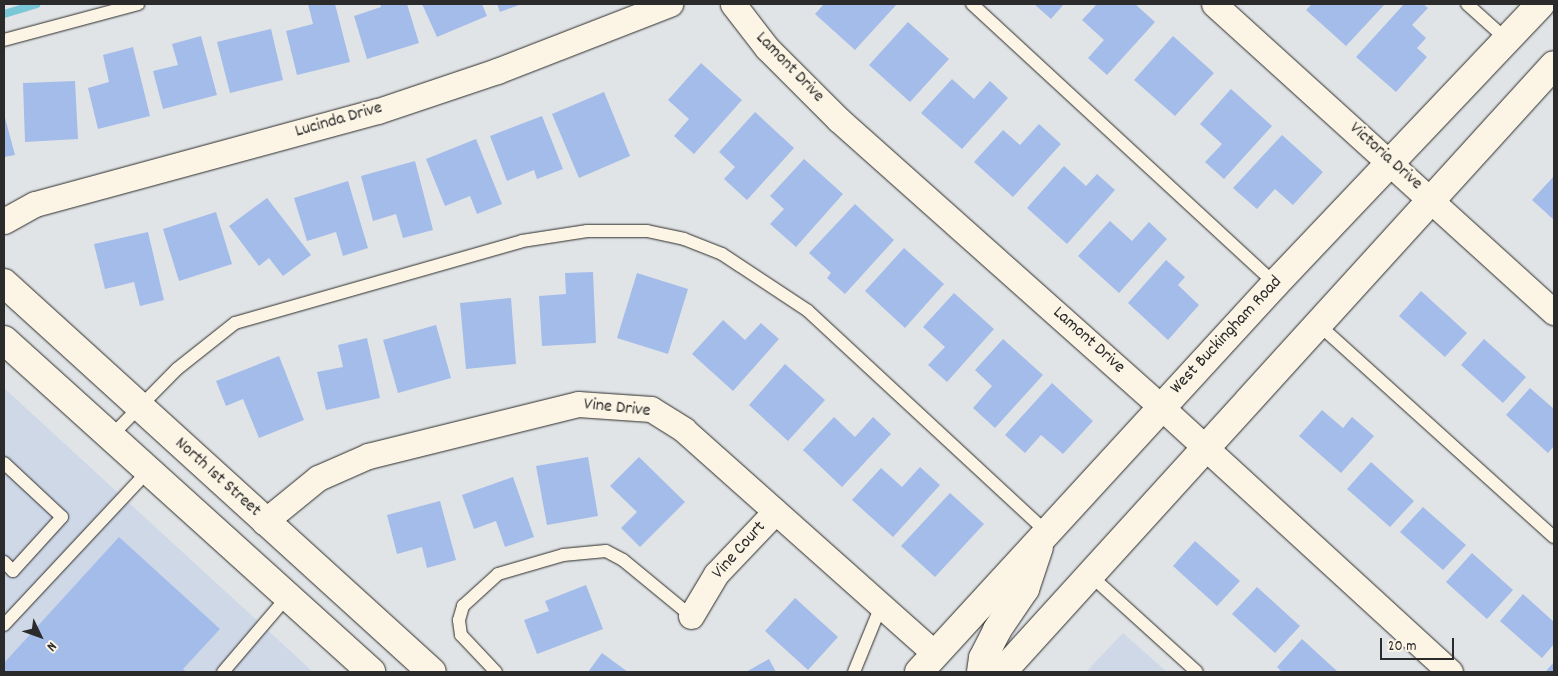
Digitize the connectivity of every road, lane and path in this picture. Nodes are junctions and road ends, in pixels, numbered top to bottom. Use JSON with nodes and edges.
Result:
{"nodes":[{"id":1,"x":138,"y":4,"type":"edge"},
{"id":2,"x":733,"y":4,"type":"edge"},
{"id":3,"x":972,"y":4,"type":"edge"},
{"id":4,"x":1214,"y":4,"type":"edge"},
{"id":5,"x":1467,"y":4,"type":"edge"},
{"id":6,"x":1540,"y":4,"type":"edge"},
{"id":7,"x":661,"y":6,"type":"edge"},
{"id":8,"x":4,"y":40,"type":"edge"},
{"id":9,"x":1506,"y":40,"type":"junction"},
{"id":10,"x":1551,"y":74,"type":"edge"},
{"id":11,"x":1390,"y":162,"type":"junction"},
{"id":12,"x":1432,"y":200,"type":"junction"},
{"id":13,"x":4,"y":221,"type":"edge"},
{"id":14,"x":4,"y":282,"type":"edge"},
{"id":15,"x":1275,"y":284,"type":"junction"},
{"id":16,"x":1554,"y":312,"type":"edge"},
{"id":17,"x":1318,"y":324,"type":"junction"},
{"id":18,"x":4,"y":340,"type":"edge"},
{"id":19,"x":138,"y":407,"type":"junction"},
{"id":20,"x":1161,"y":407,"type":"junction"},
{"id":21,"x":110,"y":436,"type":"junction"},
{"id":22,"x":1204,"y":449,"type":"junction"},
{"id":23,"x":4,"y":463,"type":"edge"},
{"id":24,"x":149,"y":470,"type":"junction"},
{"id":25,"x":775,"y":512,"type":"junction"},
{"id":26,"x":264,"y":522,"type":"junction"},
{"id":27,"x":1045,"y":534,"type":"junction"},
{"id":28,"x":1554,"y":537,"type":"edge"},
{"id":29,"x":4,"y":562,"type":"edge"},
{"id":30,"x":1090,"y":575,"type":"junction"},
{"id":31,"x":288,"y":596,"type":"junction"},
{"id":32,"x":881,"y":606,"type":"junction"},
{"id":33,"x":691,"y":616,"type":"joint"},
{"id":34,"x":4,"y":624,"type":"edge"},
{"id":35,"x":383,"y":629,"type":"junction"},
{"id":36,"x":927,"y":663,"type":"edge"},
{"id":37,"x":364,"y":666,"type":"edge"},
{"id":38,"x":225,"y":672,"type":"edge"},
{"id":39,"x":432,"y":672,"type":"edge"},
{"id":40,"x":496,"y":672,"type":"edge"},
{"id":41,"x":854,"y":672,"type":"edge"},
{"id":42,"x":981,"y":672,"type":"edge"},
{"id":43,"x":1002,"y":672,"type":"edge"},
{"id":44,"x":1197,"y":672,"type":"edge"},
{"id":45,"x":1450,"y":672,"type":"edge"}],
"edges":[{"from":1,"to":8,"type":"lane"},
{"from":2,"to":20,"type":"street","name":"Lamont Drive"},
{"from":3,"to":15,"type":"lane"},
{"from":4,"to":11,"type":"street","name":"Victoria Drive"},
{"from":5,"to":9,"type":"lane"},
{"from":6,"to":9,"type":"main road","name":"West Buckingham Road"},
{"from":7,"to":13,"type":"street","name":"Lucinda Drive"},
{"from":9,"to":11,"type":"main road","name":"West Buckingham Road"},
{"from":10,"to":12,"type":"main road"},
{"from":11,"to":12,"type":"street","name":"Victoria Drive"},
{"from":11,"to":15,"type":"main road","name":"West Buckingham Road"},
{"from":12,"to":16,"type":"street","name":"Victoria Drive"},
{"from":12,"to":17,"type":"main road"},
{"from":14,"to":19,"type":"main road","name":"North 1st Street"},
{"from":15,"to":20,"type":"main road","name":"West Buckingham Road"},
{"from":17,"to":22,"type":"main road"},
{"from":17,"to":28,"type":"lane"},
{"from":18,"to":21,"type":"main road"},
{"from":19,"to":21,"type":"lane"},
{"from":19,"to":26,"type":"main road","name":"North 1st Street"},
{"from":19,"to":27,"type":"lane"},
{"from":20,"to":22,"type":"street","name":"Lamont Drive"},
{"from":20,"to":27,"type":"main road","name":"West Buckingham Road"},
{"from":21,"to":24,"type":"main road"},
{"from":22,"to":30,"type":"main road"},
{"from":22,"to":45,"type":"street","name":"Lamont Drive"},
{"from":23,"to":29,"type":"lane"},
{"from":24,"to":31,"type":"main road"},
{"from":24,"to":34,"type":"lane"},
{"from":25,"to":26,"type":"street","name":"Vine Drive"},
{"from":25,"to":32,"type":"street","name":"Vine Drive"},
{"from":25,"to":33,"type":"street","name":"Vine Court"},
{"from":26,"to":35,"type":"main road","name":"North 1st Street"},
{"from":27,"to":36,"type":"main road","name":"West Buckingham Road"},
{"from":27,"to":42,"type":"main road"},
{"from":30,"to":43,"type":"main road"},
{"from":30,"to":44,"type":"lane"},
{"from":31,"to":37,"type":"main road"},
{"from":31,"to":38,"type":"lane"},
{"from":32,"to":36,"type":"street","name":"Vine Drive"},
{"from":32,"to":41,"type":"lane"},
{"from":33,"to":40,"type":"lane"},
{"from":35,"to":37,"type":"main road"},
{"from":35,"to":39,"type":"main road","name":"North 1st Street"}]}
